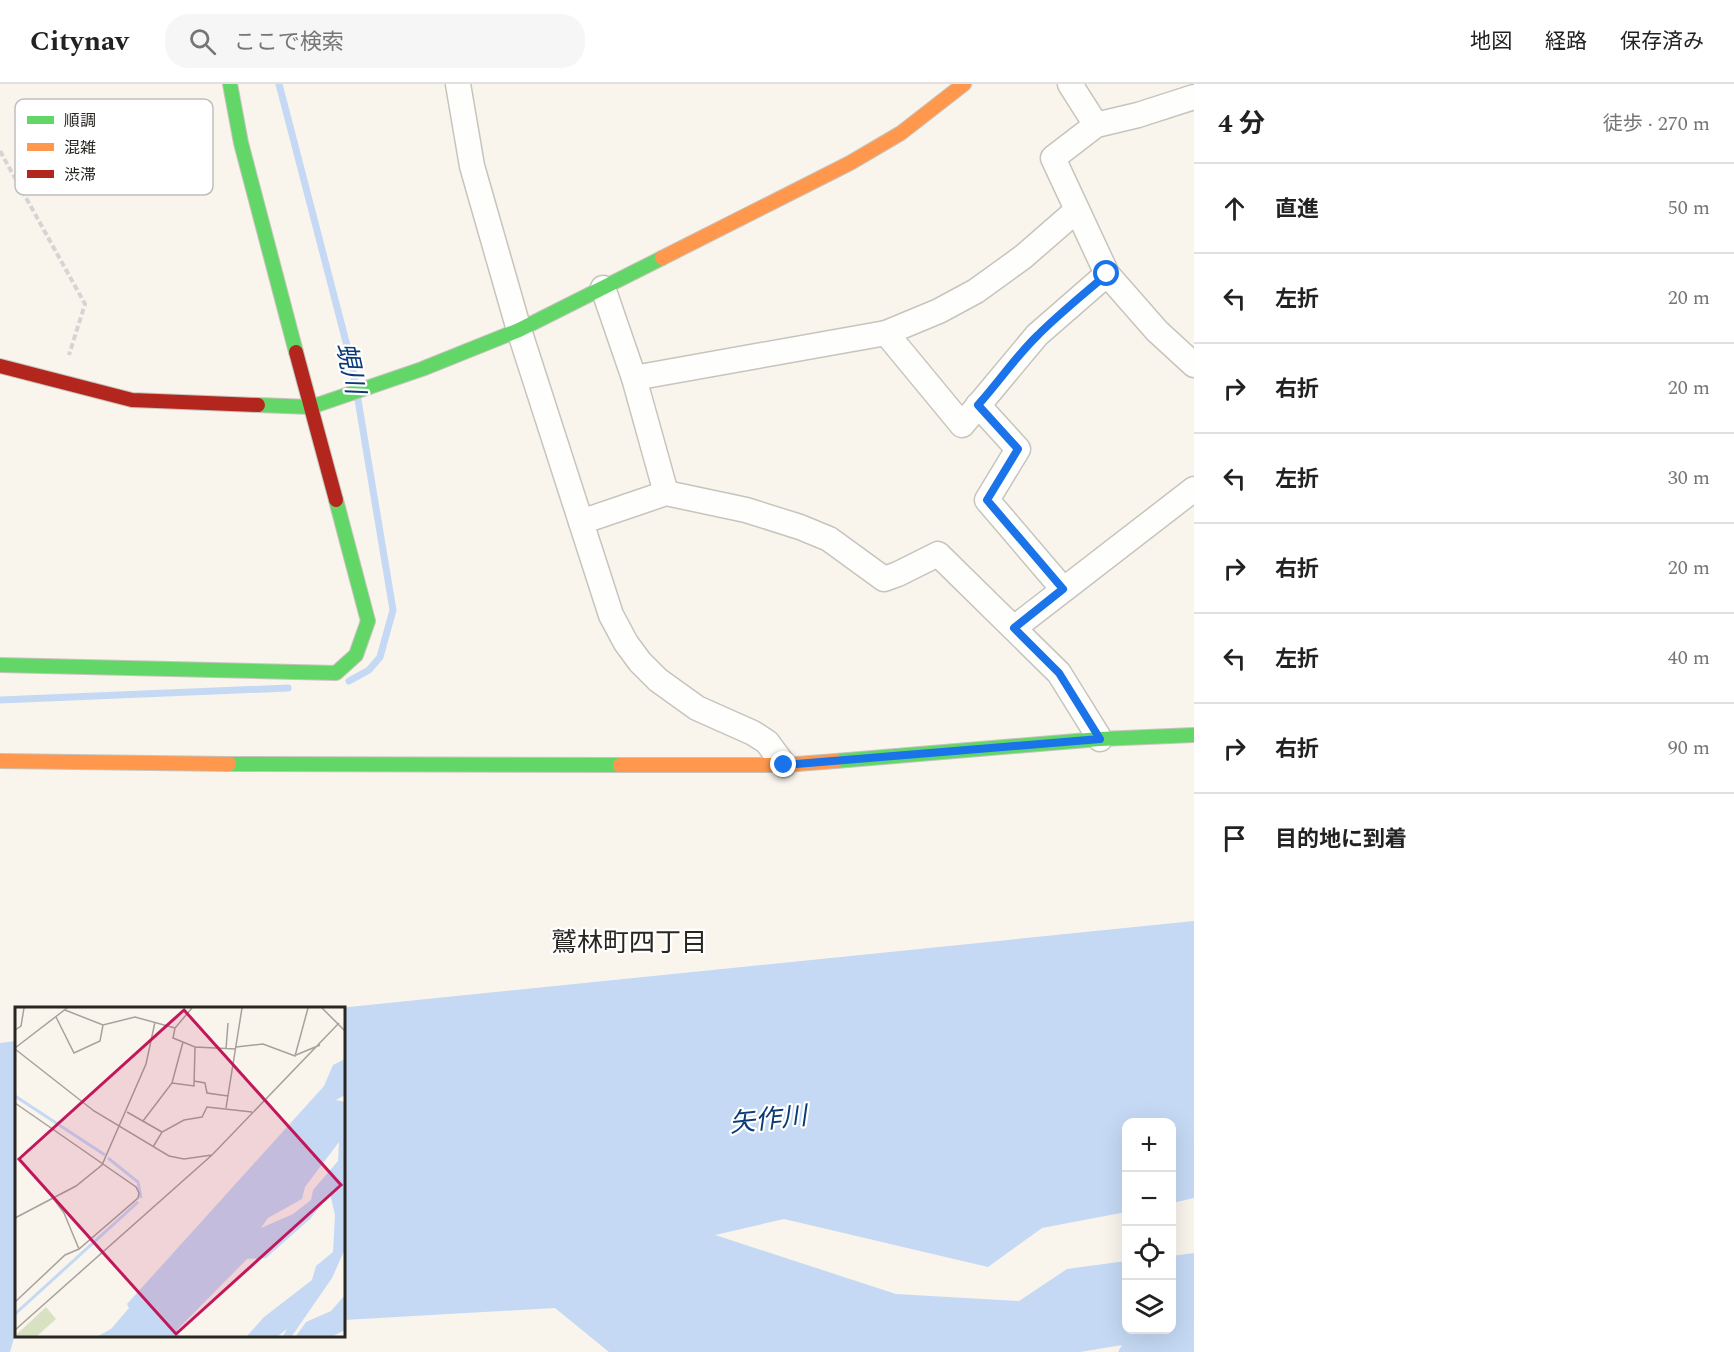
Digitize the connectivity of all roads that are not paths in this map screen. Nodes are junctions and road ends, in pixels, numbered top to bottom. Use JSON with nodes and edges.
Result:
{"nodes":[{"id":1,"x":230,"y":84,"type":"edge"},
{"id":2,"x":458,"y":84,"type":"edge"},
{"id":3,"x":964,"y":84,"type":"edge"},
{"id":4,"x":1070,"y":84,"type":"edge"},
{"id":5,"x":1194,"y":97,"type":"edge"},
{"id":6,"x":1096,"y":125,"type":"junction"},
{"id":7,"x":1077,"y":210,"type":"junction"},
{"id":8,"x":1107,"y":274,"type":"junction"},
{"id":9,"x":603,"y":288,"type":"junction"},
{"id":10,"x":519,"y":330,"type":"junction"},
{"id":11,"x":886,"y":333,"type":"junction"},
{"id":12,"x":1194,"y":365,"type":"edge"},
{"id":13,"x":0,"y":366,"type":"edge"},
{"id":14,"x":634,"y":378,"type":"junction"},
{"id":15,"x":978,"y":405,"type":"junction"},
{"id":16,"x":311,"y":407,"type":"junction"},
{"id":17,"x":1194,"y":489,"type":"edge"},
{"id":18,"x":666,"y":493,"type":"junction"},
{"id":19,"x":581,"y":522,"type":"junction"},
{"id":20,"x":1063,"y":589,"type":"junction"},
{"id":21,"x":1014,"y":628,"type":"junction"},
{"id":22,"x":0,"y":665,"type":"edge"},
{"id":23,"x":1194,"y":735,"type":"edge"},
{"id":24,"x":1100,"y":739,"type":"junction"},
{"id":25,"x":0,"y":760,"type":"edge"},
{"id":26,"x":784,"y":765,"type":"junction"}],
"edges":[{"from":1,"to":16,"type":"street"},
{"from":2,"to":10,"type":"street"},
{"from":3,"to":9,"type":"street"},
{"from":4,"to":6,"type":"street"},
{"from":5,"to":6,"type":"street"},
{"from":6,"to":7,"type":"street"},
{"from":7,"to":8,"type":"street"},
{"from":7,"to":11,"type":"street"},
{"from":8,"to":12,"type":"street"},
{"from":8,"to":15,"type":"street"},
{"from":9,"to":10,"type":"street"},
{"from":9,"to":14,"type":"street"},
{"from":10,"to":16,"type":"street"},
{"from":10,"to":19,"type":"street"},
{"from":11,"to":14,"type":"street"},
{"from":11,"to":15,"type":"street"},
{"from":13,"to":16,"type":"street"},
{"from":14,"to":18,"type":"street"},
{"from":15,"to":20,"type":"street"},
{"from":16,"to":22,"type":"street"},
{"from":17,"to":20,"type":"street"},
{"from":18,"to":19,"type":"street"},
{"from":18,"to":21,"type":"street"},
{"from":19,"to":26,"type":"street"},
{"from":20,"to":21,"type":"street"},
{"from":21,"to":24,"type":"street"},
{"from":23,"to":24,"type":"street"},
{"from":24,"to":26,"type":"street"},
{"from":25,"to":26,"type":"street"}]}
